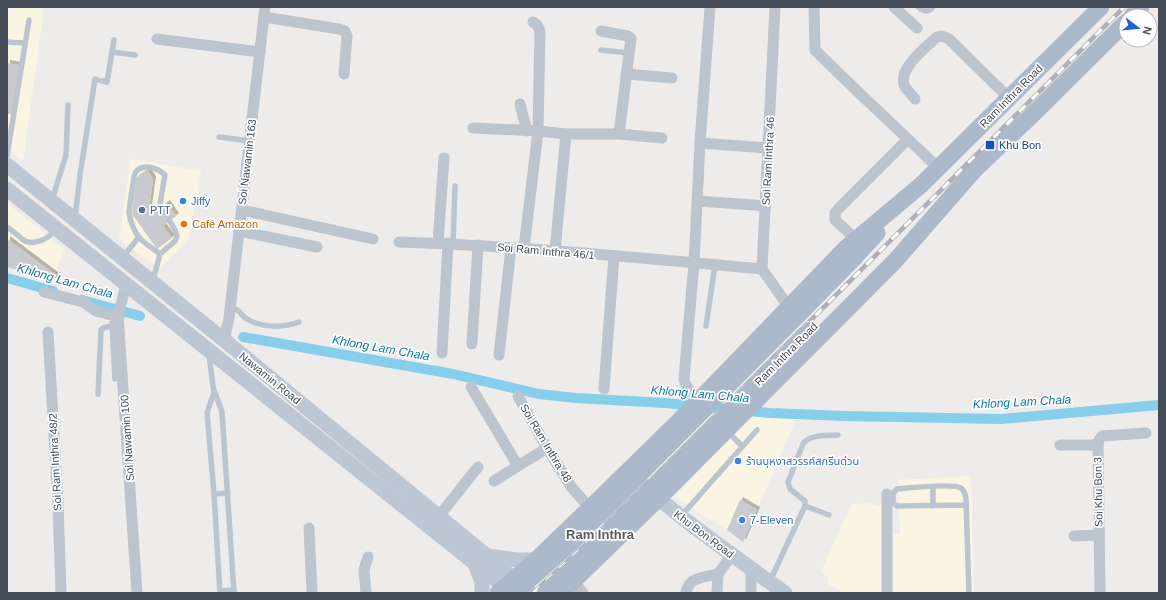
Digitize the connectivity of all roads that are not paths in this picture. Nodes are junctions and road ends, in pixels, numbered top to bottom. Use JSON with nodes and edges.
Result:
{"nodes":[{"id":1,"x":710,"y":7,"type":"edge"},
{"id":2,"x":775,"y":7,"type":"edge"},
{"id":3,"x":814,"y":7,"type":"edge"},
{"id":4,"x":894,"y":7,"type":"edge"},
{"id":5,"x":918,"y":7,"type":"edge"},
{"id":6,"x":933,"y":7,"type":"edge"},
{"id":7,"x":1096,"y":9,"type":"edge"},
{"id":8,"x":265,"y":12,"type":"edge"},
{"id":9,"x":29,"y":20,"type":"dead end"},
{"id":10,"x":533,"y":22,"type":"dead end"},
{"id":11,"x":916,"y":28,"type":"dead end"},
{"id":12,"x":1118,"y":30,"type":"edge"},
{"id":13,"x":601,"y":31,"type":"dead end"},
{"id":14,"x":157,"y":39,"type":"dead end"},
{"id":15,"x":114,"y":40,"type":"dead end"},
{"id":16,"x":7,"y":42,"type":"edge"},
{"id":17,"x":25,"y":43,"type":"junction"},
{"id":18,"x":601,"y":50,"type":"dead end"},
{"id":19,"x":112,"y":52,"type":"junction"},
{"id":20,"x":260,"y":52,"type":"junction"},
{"id":21,"x":629,"y":53,"type":"junction"},
{"id":22,"x":135,"y":55,"type":"dead end"},
{"id":23,"x":344,"y":74,"type":"dead end"},
{"id":24,"x":626,"y":74,"type":"junction"},
{"id":25,"x":672,"y":78,"type":"dead end"},
{"id":26,"x":1009,"y":98,"type":"junction"},
{"id":27,"x":915,"y":99,"type":"dead end"},
{"id":28,"x":520,"y":104,"type":"dead end"},
{"id":29,"x":68,"y":105,"type":"dead end"},
{"id":30,"x":10,"y":123,"type":"edge"},
{"id":31,"x":473,"y":128,"type":"dead end"},
{"id":32,"x":532,"y":131,"type":"junction"},
{"id":33,"x":566,"y":134,"type":"junction"},
{"id":34,"x":619,"y":134,"type":"junction"},
{"id":35,"x":219,"y":137,"type":"dead end"},
{"id":36,"x":662,"y":138,"type":"dead end"},
{"id":37,"x":908,"y":139,"type":"junction"},
{"id":38,"x":250,"y":141,"type":"junction"},
{"id":39,"x":700,"y":143,"type":"junction"},
{"id":40,"x":768,"y":148,"type":"junction"},
{"id":41,"x":7,"y":156,"type":"edge"},
{"id":42,"x":444,"y":158,"type":"dead end"},
{"id":43,"x":7,"y":165,"type":"edge"},
{"id":44,"x":977,"y":167,"type":"junction"},
{"id":45,"x":938,"y":168,"type":"junction"},
{"id":46,"x":920,"y":184,"type":"junction"},
{"id":47,"x":455,"y":186,"type":"dead end"},
{"id":48,"x":7,"y":188,"type":"edge"},
{"id":49,"x":698,"y":201,"type":"junction"},
{"id":50,"x":52,"y":202,"type":"junction"},
{"id":51,"x":766,"y":206,"type":"junction"},
{"id":52,"x":242,"y":210,"type":"junction"},
{"id":53,"x":75,"y":220,"type":"junction"},
{"id":54,"x":53,"y":226,"type":"junction"},
{"id":55,"x":7,"y":227,"type":"edge"},
{"id":56,"x":239,"y":231,"type":"junction"},
{"id":57,"x":139,"y":236,"type":"junction"},
{"id":58,"x":373,"y":239,"type":"dead end"},
{"id":59,"x":856,"y":240,"type":"junction"},
{"id":60,"x":399,"y":242,"type":"dead end"},
{"id":61,"x":446,"y":243,"type":"junction"},
{"id":62,"x":478,"y":245,"type":"junction"},
{"id":63,"x":317,"y":247,"type":"dead end"},
{"id":64,"x":511,"y":248,"type":"junction"},
{"id":65,"x":524,"y":248,"type":"junction"},
{"id":66,"x":555,"y":251,"type":"junction"},
{"id":67,"x":160,"y":254,"type":"junction"},
{"id":68,"x":614,"y":256,"type":"junction"},
{"id":69,"x":122,"y":258,"type":"junction"},
{"id":70,"x":694,"y":263,"type":"junction"},
{"id":71,"x":716,"y":265,"type":"junction"},
{"id":72,"x":762,"y":269,"type":"junction"},
{"id":73,"x":153,"y":283,"type":"junction"},
{"id":74,"x":126,"y":285,"type":"junction"},
{"id":75,"x":44,"y":292,"type":"dead end"},
{"id":76,"x":230,"y":308,"type":"junction"},
{"id":77,"x":793,"y":311,"type":"junction"},
{"id":78,"x":118,"y":316,"type":"junction"},
{"id":79,"x":299,"y":322,"type":"dead end"},
{"id":80,"x":706,"y":326,"type":"dead end"},
{"id":81,"x":48,"y":332,"type":"dead end"},
{"id":82,"x":224,"y":340,"type":"junction"},
{"id":83,"x":472,"y":344,"type":"dead end"},
{"id":84,"x":208,"y":351,"type":"junction"},
{"id":85,"x":442,"y":353,"type":"dead end"},
{"id":86,"x":499,"y":355,"type":"dead end"},
{"id":87,"x":115,"y":379,"type":"dead end"},
{"id":88,"x":471,"y":387,"type":"dead end"},
{"id":89,"x":604,"y":389,"type":"dead end"},
{"id":90,"x":214,"y":392,"type":"junction"},
{"id":91,"x":98,"y":394,"type":"dead end"},
{"id":92,"x":518,"y":396,"type":"dead end"},
{"id":93,"x":698,"y":401,"type":"junction"},
{"id":94,"x":674,"y":425,"type":"junction"},
{"id":95,"x":730,"y":427,"type":"junction"},
{"id":96,"x":757,"y":430,"type":"dead end"},
{"id":97,"x":1146,"y":433,"type":"dead end"},
{"id":98,"x":838,"y":435,"type":"dead end"},
{"id":99,"x":1060,"y":445,"type":"dead end"},
{"id":100,"x":1098,"y":445,"type":"junction"},
{"id":101,"x":742,"y":446,"type":"junction"},
{"id":102,"x":547,"y":448,"type":"junction"},
{"id":103,"x":697,"y":459,"type":"junction"},
{"id":104,"x":518,"y":466,"type":"junction"},
{"id":105,"x":478,"y":467,"type":"dead end"},
{"id":106,"x":627,"y":471,"type":"junction"},
{"id":107,"x":494,"y":481,"type":"dead end"},
{"id":108,"x":933,"y":487,"type":"junction"},
{"id":109,"x":645,"y":488,"type":"junction"},
{"id":110,"x":228,"y":493,"type":"junction"},
{"id":111,"x":214,"y":494,"type":"junction"},
{"id":112,"x":888,"y":494,"type":"dead end"},
{"id":113,"x":658,"y":499,"type":"junction"},
{"id":114,"x":966,"y":505,"type":"junction"},
{"id":115,"x":805,"y":506,"type":"junction"},
{"id":116,"x":933,"y":506,"type":"junction"},
{"id":117,"x":590,"y":508,"type":"junction"},
{"id":118,"x":829,"y":515,"type":"dead end"},
{"id":119,"x":439,"y":516,"type":"junction"},
{"id":120,"x":681,"y":517,"type":"junction"},
{"id":121,"x":570,"y":527,"type":"junction"},
{"id":122,"x":309,"y":528,"type":"dead end"},
{"id":123,"x":1099,"y":535,"type":"junction"},
{"id":124,"x":1074,"y":536,"type":"dead end"},
{"id":125,"x":552,"y":544,"type":"junction"},
{"id":126,"x":732,"y":554,"type":"junction"},
{"id":127,"x":368,"y":557,"type":"dead end"},
{"id":128,"x":481,"y":559,"type":"junction"},
{"id":129,"x":536,"y":560,"type":"junction"},
{"id":130,"x":751,"y":568,"type":"junction"},
{"id":131,"x":718,"y":574,"type":"junction"},
{"id":132,"x":770,"y":582,"type":"junction"},
{"id":133,"x":579,"y":583,"type":"edge"},
{"id":134,"x":508,"y":589,"type":"edge"},
{"id":135,"x":220,"y":592,"type":"edge"},
{"id":136,"x":234,"y":592,"type":"edge"},
{"id":137,"x":61,"y":593,"type":"edge"},
{"id":138,"x":137,"y":593,"type":"edge"},
{"id":139,"x":312,"y":593,"type":"edge"},
{"id":140,"x":366,"y":593,"type":"edge"},
{"id":141,"x":482,"y":593,"type":"edge"},
{"id":142,"x":530,"y":593,"type":"edge"},
{"id":143,"x":544,"y":593,"type":"edge"},
{"id":144,"x":561,"y":593,"type":"edge"},
{"id":145,"x":686,"y":593,"type":"edge"},
{"id":146,"x":717,"y":593,"type":"edge"},
{"id":147,"x":751,"y":593,"type":"edge"},
{"id":148,"x":785,"y":593,"type":"edge"},
{"id":149,"x":887,"y":593,"type":"edge"},
{"id":150,"x":969,"y":593,"type":"edge"},
{"id":151,"x":1100,"y":593,"type":"edge"}],
"edges":[{"from":1,"to":39,"type":"street"},
{"from":2,"to":40,"type":"street","name":"Soi Ram Inthra 46"},
{"from":3,"to":37,"type":"street"},
{"from":4,"to":11,"type":"street"},
{"from":5,"to":6,"type":"lane"},
{"from":7,"to":26,"type":"main road","name":"Ram Inthra Road"},
{"from":8,"to":20,"type":"street","name":"Soi Nawamin 163"},
{"from":8,"to":23,"type":"street"},
{"from":9,"to":17,"type":"lane"},
{"from":10,"to":32,"type":"street"},
{"from":12,"to":44,"type":"main road","name":"Ram Inthra Road"},
{"from":13,"to":21,"type":"street"},
{"from":14,"to":20,"type":"street"},
{"from":15,"to":19,"type":"lane"},
{"from":16,"to":17,"type":"lane"},
{"from":17,"to":30,"type":"lane"},
{"from":18,"to":21,"type":"lane"},
{"from":19,"to":22,"type":"lane"},
{"from":19,"to":53,"type":"lane"},
{"from":20,"to":38,"type":"street","name":"Soi Nawamin 163"},
{"from":21,"to":24,"type":"street"},
{"from":24,"to":25,"type":"street"},
{"from":24,"to":34,"type":"street"},
{"from":26,"to":27,"type":"street"},
{"from":26,"to":45,"type":"main road","name":"Ram Inthra Road"},
{"from":28,"to":32,"type":"street"},
{"from":29,"to":50,"type":"lane"},
{"from":30,"to":41,"type":"lane"},
{"from":31,"to":32,"type":"street"},
{"from":32,"to":33,"type":"street"},
{"from":32,"to":65,"type":"street"},
{"from":33,"to":34,"type":"street"},
{"from":33,"to":66,"type":"street"},
{"from":34,"to":36,"type":"street"},
{"from":35,"to":38,"type":"lane"},
{"from":37,"to":45,"type":"street"},
{"from":37,"to":59,"type":"street"},
{"from":38,"to":52,"type":"street","name":"Soi Nawamin 163"},
{"from":39,"to":40,"type":"street"},
{"from":39,"to":49,"type":"street"},
{"from":40,"to":51,"type":"street","name":"Soi Ram Inthra 46"},
{"from":42,"to":61,"type":"street"},
{"from":43,"to":50,"type":"main road","name":"Nawamin Road"},
{"from":44,"to":95,"type":"main road","name":"Ram Inthra Road"},
{"from":44,"to":143,"type":"main road","name":"Ram Inthra Road","bridge":true},
{"from":45,"to":46,"type":"main road","name":"Ram Inthra Road"},
{"from":46,"to":59,"type":"main road","name":"Ram Inthra Road"},
{"from":46,"to":77,"type":"main road","name":"Ram Inthra Road"},
{"from":47,"to":61,"type":"lane"},
{"from":48,"to":54,"type":"main road","name":"Nawamin Road"},
{"from":49,"to":51,"type":"street"},
{"from":49,"to":70,"type":"street"},
{"from":50,"to":53,"type":"main road","name":"Nawamin Road"},
{"from":51,"to":72,"type":"street","name":"Soi Ram Inthra 46"},
{"from":52,"to":56,"type":"street","name":"Soi Nawamin 163"},
{"from":52,"to":58,"type":"street"},
{"from":53,"to":69,"type":"main road","name":"Nawamin Road"},
{"from":54,"to":55,"type":"lane"},
{"from":54,"to":74,"type":"main road","name":"Nawamin Road"},
{"from":56,"to":63,"type":"street"},
{"from":56,"to":76,"type":"street","name":"Soi Nawamin 163"},
{"from":57,"to":67,"type":"lane"},
{"from":57,"to":67,"type":"lane"},
{"from":57,"to":69,"type":"lane"},
{"from":59,"to":77,"type":"main road","name":"Ram Inthra Road"},
{"from":60,"to":61,"type":"street","name":"Soi Ram Inthra 46/1"},
{"from":61,"to":62,"type":"street","name":"Soi Ram Inthra 46/1"},
{"from":61,"to":85,"type":"street"},
{"from":62,"to":64,"type":"street","name":"Soi Ram Inthra 46/1"},
{"from":62,"to":83,"type":"street"},
{"from":64,"to":65,"type":"street","name":"Soi Ram Inthra 46/1"},
{"from":64,"to":86,"type":"street"},
{"from":65,"to":66,"type":"street","name":"Soi Ram Inthra 46/1"},
{"from":66,"to":68,"type":"street","name":"Soi Ram Inthra 46/1"},
{"from":67,"to":73,"type":"lane"},
{"from":68,"to":70,"type":"street","name":"Soi Ram Inthra 46/1"},
{"from":68,"to":89,"type":"street"},
{"from":69,"to":73,"type":"main road","name":"Nawamin Road"},
{"from":70,"to":71,"type":"street","name":"Soi Ram Inthra 46/1"},
{"from":70,"to":93,"type":"street"},
{"from":71,"to":72,"type":"street","name":"Soi Ram Inthra 46/1"},
{"from":71,"to":80,"type":"lane"},
{"from":72,"to":77,"type":"street"},
{"from":73,"to":82,"type":"main road","name":"Nawamin Road"},
{"from":74,"to":78,"type":"street","name":"Soi Nawamin 100"},
{"from":74,"to":84,"type":"main road","name":"Nawamin Road"},
{"from":75,"to":78,"type":"street"},
{"from":76,"to":79,"type":"lane"},
{"from":76,"to":82,"type":"street","name":"Soi Nawamin 163"},
{"from":77,"to":93,"type":"main road","name":"Ram Inthra Road"},
{"from":77,"to":134,"type":"main road","name":"Ram Inthra Road","bridge":true},
{"from":78,"to":87,"type":"lane"},
{"from":78,"to":91,"type":"lane"},
{"from":78,"to":138,"type":"street","name":"Soi Nawamin 100"},
{"from":81,"to":137,"type":"street","name":"Soi Ram Inthra 48/2"},
{"from":82,"to":119,"type":"main road","name":"Nawamin Road"},
{"from":84,"to":90,"type":"lane"},
{"from":84,"to":128,"type":"main road","name":"Nawamin Road"},
{"from":88,"to":104,"type":"street"},
{"from":90,"to":110,"type":"lane"},
{"from":90,"to":111,"type":"lane"},
{"from":92,"to":102,"type":"street","name":"Soi Ram Inthra 48"},
{"from":93,"to":94,"type":"main road","name":"Ram Inthra Road"},
{"from":94,"to":103,"type":"main road"},
{"from":94,"to":106,"type":"main road","name":"Ram Inthra Road"},
{"from":95,"to":101,"type":"lane"},
{"from":95,"to":103,"type":"main road","name":"Ram Inthra Road"},
{"from":96,"to":101,"type":"lane"},
{"from":97,"to":100,"type":"street","name":"Soi Khu Bon 3"},
{"from":98,"to":115,"type":"lane"},
{"from":99,"to":100,"type":"street"},
{"from":100,"to":123,"type":"street","name":"Soi Khu Bon 3"},
{"from":101,"to":120,"type":"lane"},
{"from":102,"to":104,"type":"street"},
{"from":102,"to":117,"type":"street","name":"Soi Ram Inthra 48"},
{"from":103,"to":113,"type":"main road","name":"Ram Inthra Road"},
{"from":104,"to":107,"type":"street"},
{"from":105,"to":119,"type":"street"},
{"from":106,"to":109,"type":"main road","name":"Khu Bon Road"},
{"from":106,"to":117,"type":"main road","name":"Ram Inthra Road"},
{"from":108,"to":114,"type":"lane"},
{"from":108,"to":116,"type":"lane"},
{"from":108,"to":116,"type":"lane"},
{"from":109,"to":113,"type":"main road","name":"Khu Bon Road"},
{"from":109,"to":121,"type":"main road"},
{"from":110,"to":111,"type":"lane"},
{"from":110,"to":136,"type":"lane"},
{"from":111,"to":135,"type":"lane"},
{"from":112,"to":149,"type":"street"},
{"from":113,"to":120,"type":"main road","name":"Khu Bon Road"},
{"from":113,"to":133,"type":"main road","name":"Ram Inthra Road"},
{"from":114,"to":116,"type":"lane"},
{"from":114,"to":150,"type":"lane"},
{"from":115,"to":118,"type":"lane"},
{"from":115,"to":132,"type":"lane"},
{"from":117,"to":121,"type":"main road","name":"Ram Inthra Road"},
{"from":119,"to":128,"type":"main road","name":"Nawamin Road"},
{"from":120,"to":126,"type":"main road","name":"Khu Bon Road"},
{"from":121,"to":125,"type":"main road","name":"Ram Inthra Road"},
{"from":122,"to":139,"type":"street"},
{"from":123,"to":124,"type":"street"},
{"from":123,"to":151,"type":"street","name":"Soi Khu Bon 3"},
{"from":125,"to":129,"type":"main road","name":"Ram Inthra Road"},
{"from":125,"to":133,"type":"main road"},
{"from":126,"to":130,"type":"main road","name":"Khu Bon Road"},
{"from":126,"to":131,"type":"street"},
{"from":127,"to":140,"type":"street"},
{"from":128,"to":129,"type":"main road"},
{"from":128,"to":134,"type":"main road","name":"Nawamin Road"},
{"from":128,"to":141,"type":"main road"},
{"from":129,"to":134,"type":"main road","name":"Ram Inthra Road"},
{"from":130,"to":132,"type":"main road","name":"Khu Bon Road"},
{"from":130,"to":147,"type":"street"},
{"from":131,"to":145,"type":"street"},
{"from":131,"to":146,"type":"street"},
{"from":132,"to":148,"type":"main road","name":"Khu Bon Road"},
{"from":133,"to":144,"type":"main road","name":"Ram Inthra Road"},
{"from":134,"to":142,"type":"main road","name":"Nawamin Road"},
{"from":135,"to":136,"type":"lane"}]}
